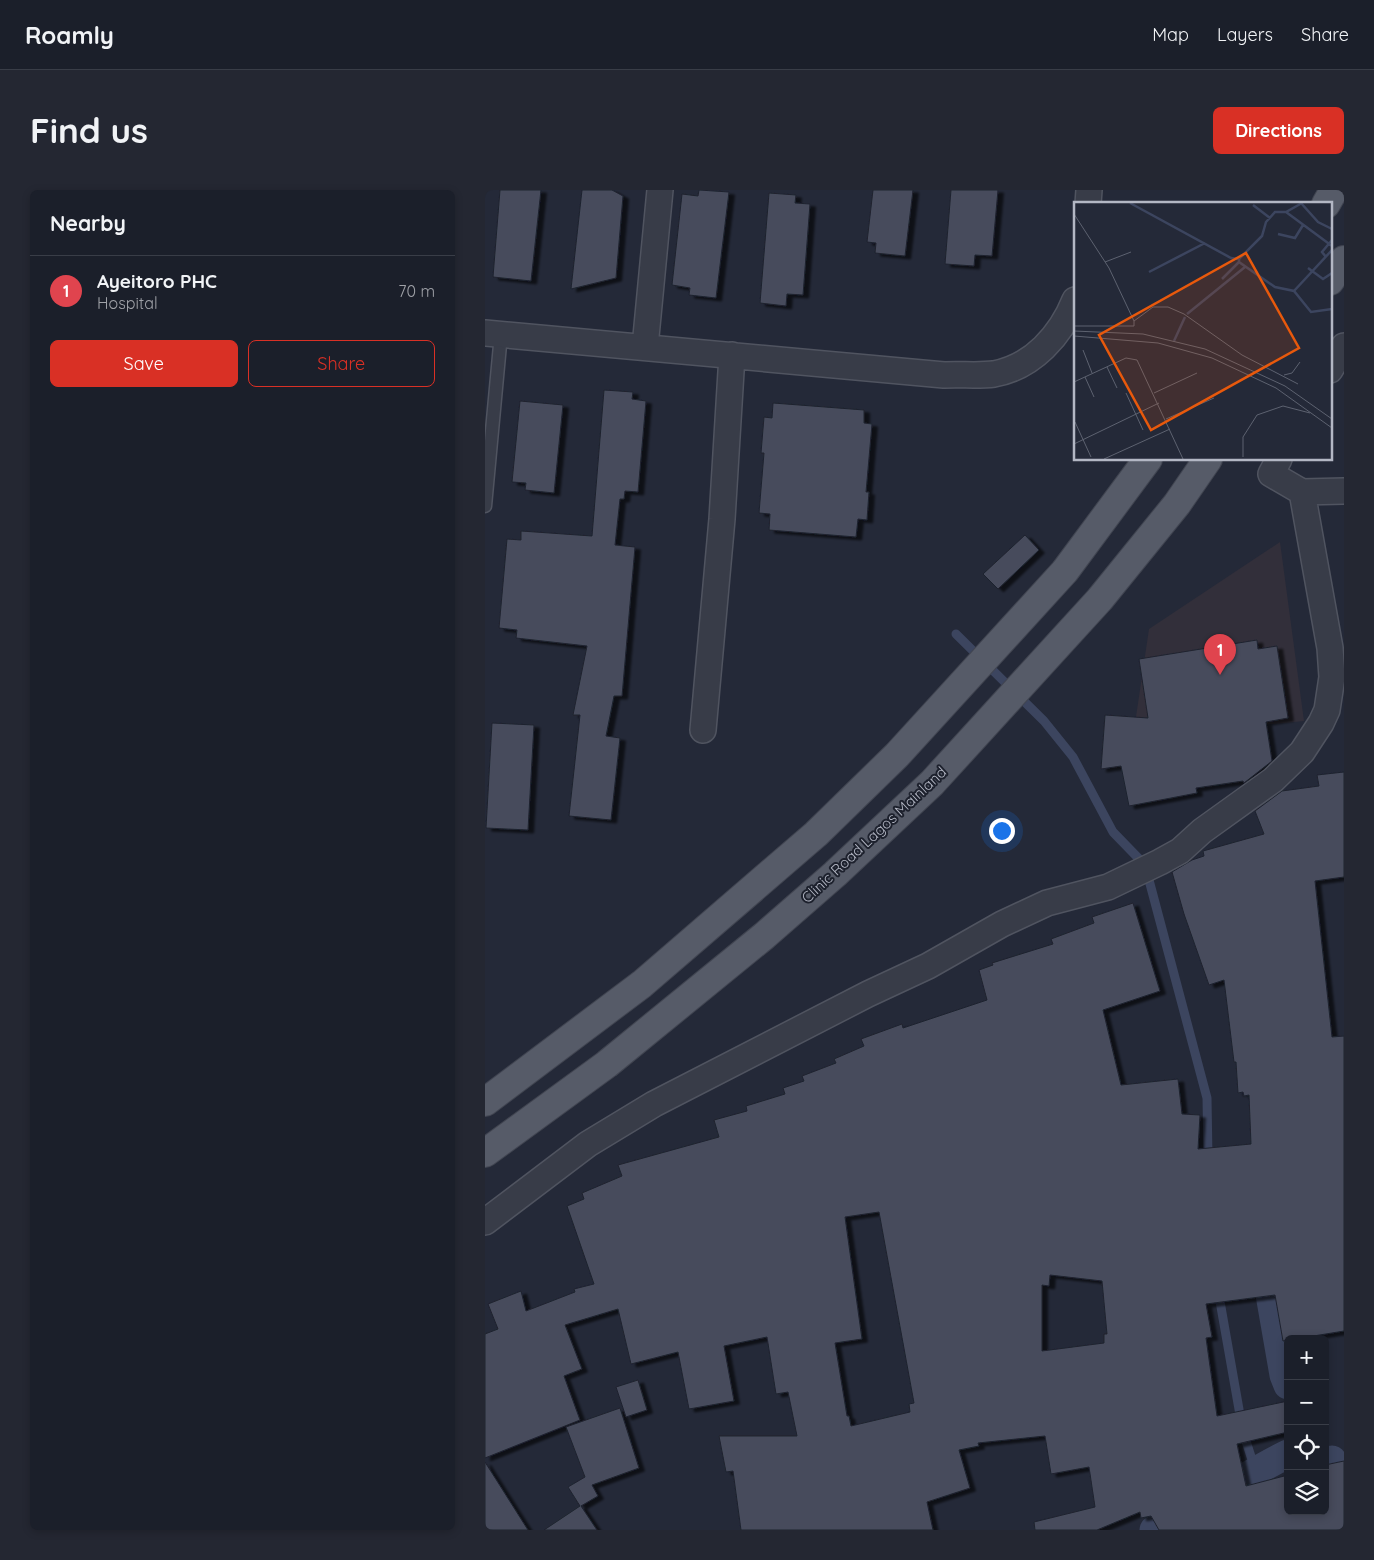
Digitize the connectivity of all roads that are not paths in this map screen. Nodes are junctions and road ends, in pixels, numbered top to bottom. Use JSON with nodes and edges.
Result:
{"nodes":[{"id":1,"x":660,"y":190,"type":"edge"},
{"id":2,"x":1334,"y":190,"type":"edge"},
{"id":3,"x":1327,"y":202,"type":"edge"},
{"id":4,"x":1344,"y":260,"type":"edge"},
{"id":5,"x":1331,"y":280,"type":"edge"},
{"id":6,"x":1074,"y":302,"type":"edge"},
{"id":7,"x":493,"y":333,"type":"edge"},
{"id":8,"x":1344,"y":346,"type":"edge"},
{"id":9,"x":645,"y":347,"type":"junction"},
{"id":10,"x":732,"y":355,"type":"junction"},
{"id":11,"x":1331,"y":368,"type":"edge"},
{"id":12,"x":1147,"y":460,"type":"edge"},
{"id":13,"x":1207,"y":460,"type":"edge"},
{"id":14,"x":1278,"y":460,"type":"edge"},
{"id":15,"x":1344,"y":491,"type":"edge"},
{"id":16,"x":1302,"y":492,"type":"junction"},
{"id":17,"x":485,"y":506,"type":"edge"},
{"id":18,"x":703,"y":730,"type":"dead end"},
{"id":19,"x":485,"y":1102,"type":"edge"},
{"id":20,"x":485,"y":1153,"type":"edge"},
{"id":21,"x":485,"y":1222,"type":"edge"}],
"edges":[{"from":1,"to":9,"type":"street"},
{"from":2,"to":3,"type":"main road"},
{"from":4,"to":5,"type":"main road"},
{"from":6,"to":10,"type":"street"},
{"from":7,"to":9,"type":"street"},
{"from":7,"to":17,"type":"lane"},
{"from":8,"to":11,"type":"street"},
{"from":9,"to":10,"type":"street"},
{"from":10,"to":18,"type":"street"},
{"from":12,"to":19,"type":"main road"},
{"from":13,"to":20,"type":"main road","name":"Clinic Road Lagos Mainland"},
{"from":14,"to":16,"type":"street"},
{"from":15,"to":16,"type":"street"},
{"from":16,"to":21,"type":"street"}]}
